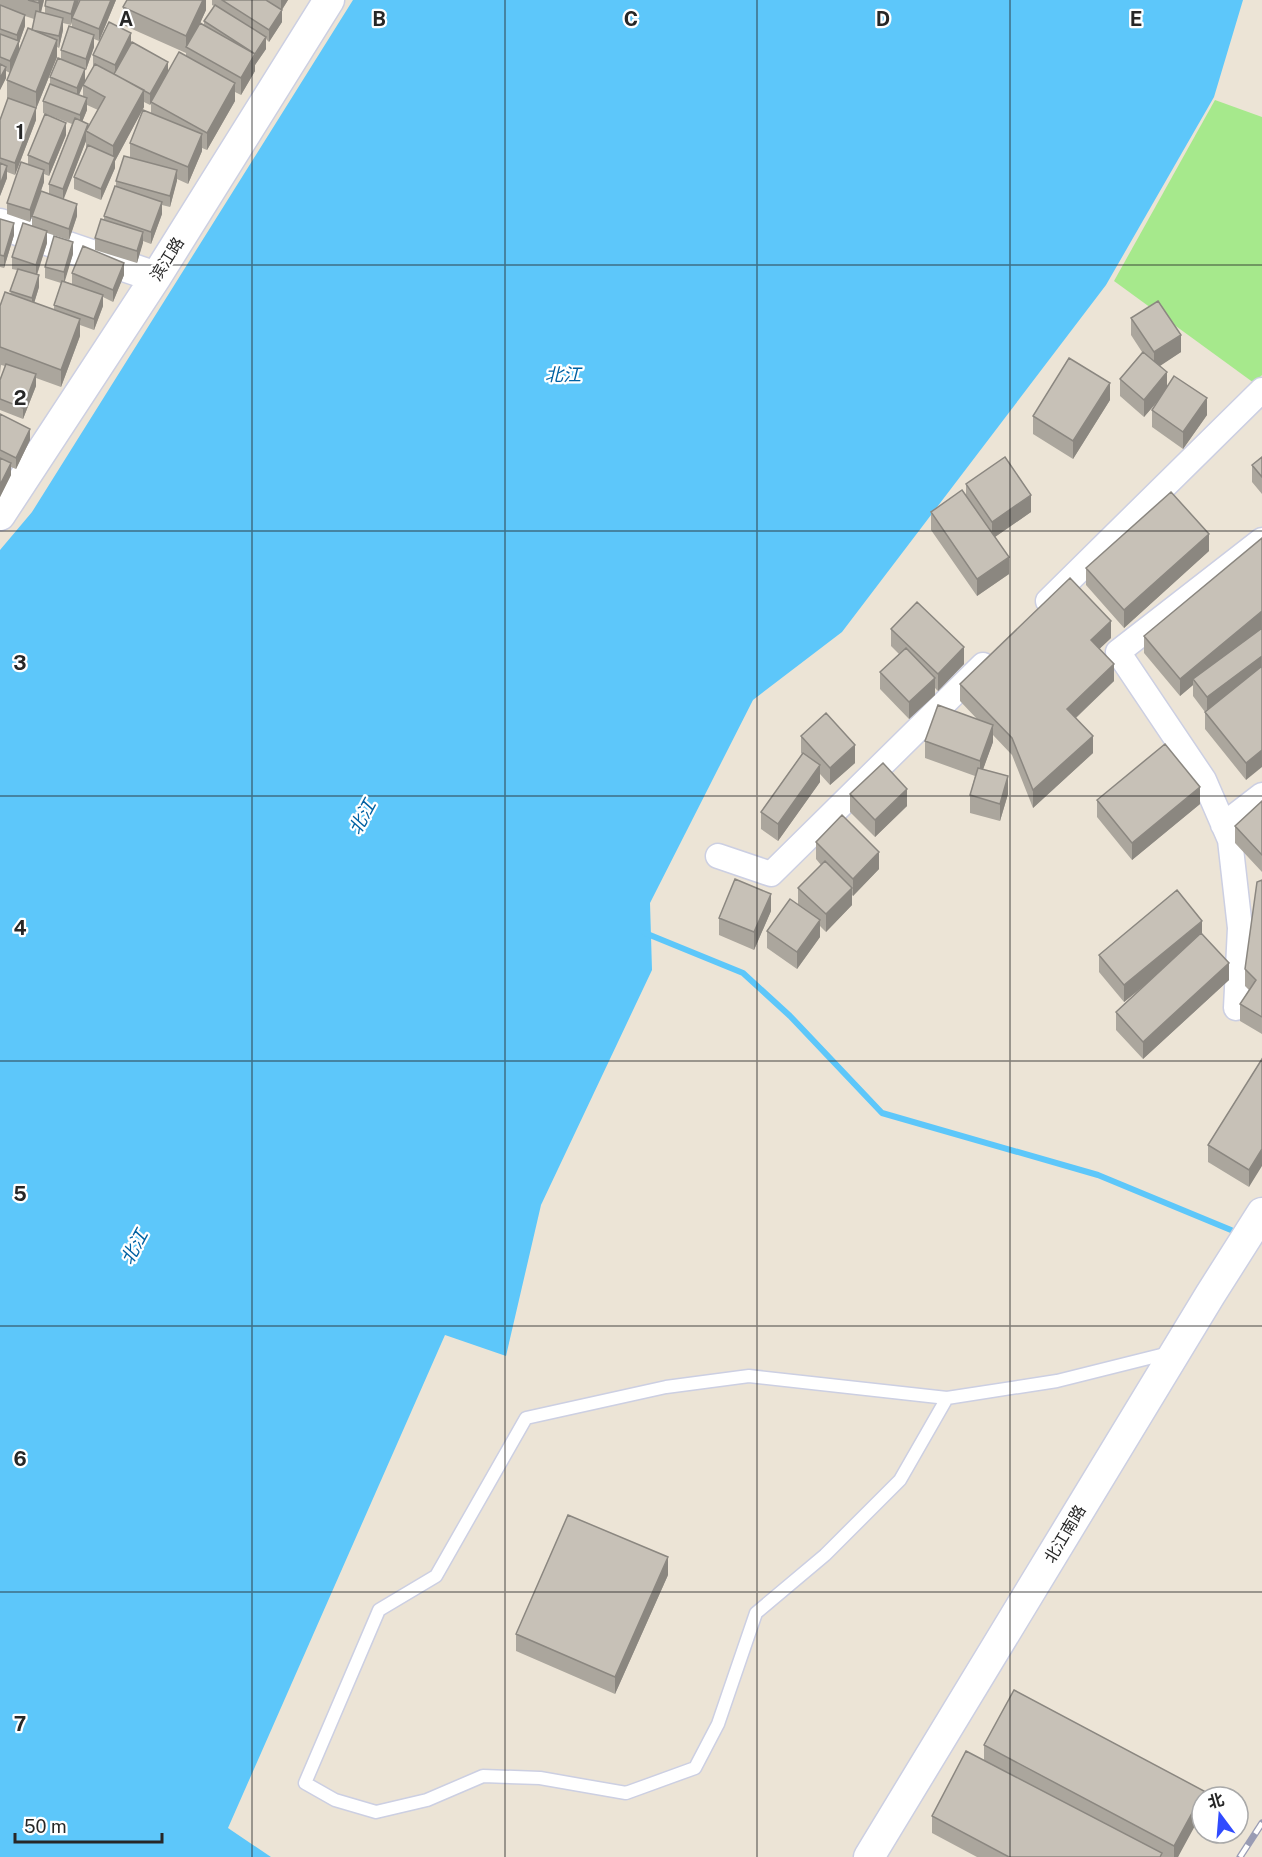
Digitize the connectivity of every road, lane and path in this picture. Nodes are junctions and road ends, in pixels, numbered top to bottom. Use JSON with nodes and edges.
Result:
{"nodes":[{"id":1,"x":329,"y":0,"type":"edge"},
{"id":2,"x":0,"y":224,"type":"edge"},
{"id":3,"x":156,"y":277,"type":"junction"},
{"id":4,"x":1262,"y":390,"type":"edge"},
{"id":5,"x":0,"y":515,"type":"edge"},
{"id":6,"x":1262,"y":540,"type":"edge"},
{"id":7,"x":1033,"y":615,"type":"edge"},
{"id":8,"x":999,"y":648,"type":"edge"},
{"id":9,"x":1262,"y":795,"type":"edge"},
{"id":10,"x":1223,"y":825,"type":"junction"},
{"id":11,"x":718,"y":856,"type":"dead end"},
{"id":12,"x":1236,"y":1008,"type":"dead end"},
{"id":13,"x":1262,"y":1213,"type":"edge"},
{"id":14,"x":1176,"y":1351,"type":"junction"},
{"id":15,"x":947,"y":1398,"type":"junction"},
{"id":16,"x":869,"y":1857,"type":"edge"}],
"edges":[{"from":1,"to":3,"type":"street","name":"滨江路"},
{"from":2,"to":3,"type":"street"},
{"from":3,"to":5,"type":"street","name":"滨江路"},
{"from":4,"to":7,"type":"street"},
{"from":6,"to":10,"type":"street"},
{"from":8,"to":11,"type":"street"},
{"from":9,"to":10,"type":"street"},
{"from":10,"to":12,"type":"street"},
{"from":13,"to":14,"type":"street","name":"北江南路"},
{"from":14,"to":15,"type":"lane"},
{"from":14,"to":16,"type":"street","name":"北江南路"},
{"from":15,"to":15,"type":"lane"}]}
